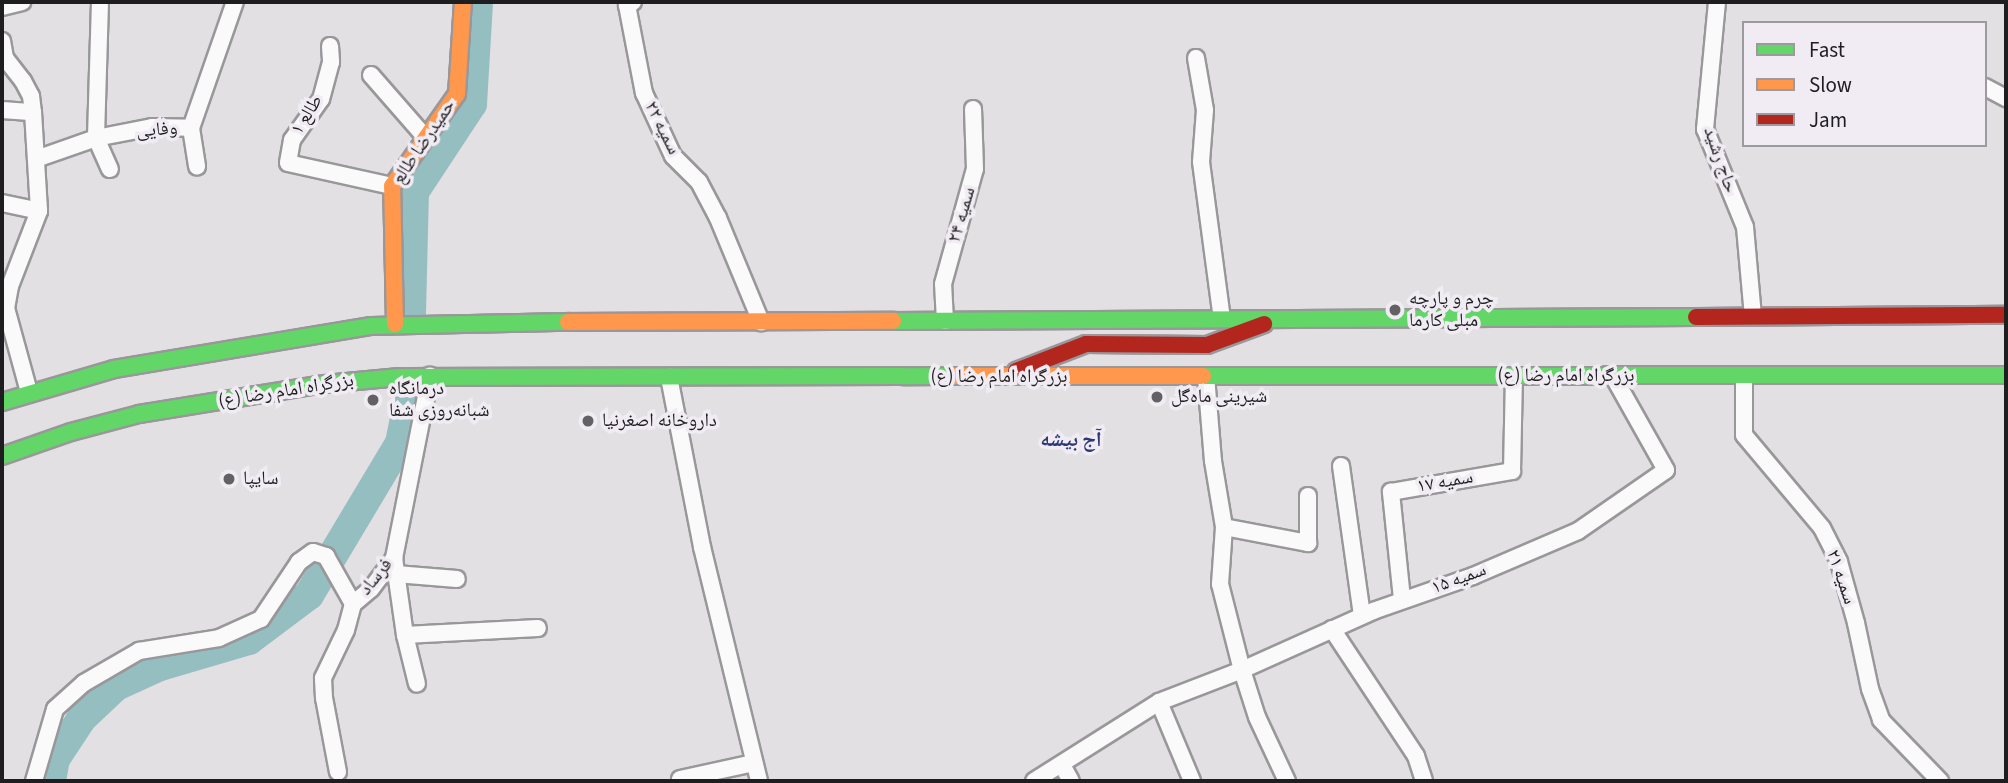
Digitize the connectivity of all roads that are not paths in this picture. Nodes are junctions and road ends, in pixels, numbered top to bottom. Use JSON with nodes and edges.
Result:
{"nodes":[{"id":1,"x":22,"y":2,"type":"edge"},
{"id":2,"x":100,"y":2,"type":"edge"},
{"id":3,"x":235,"y":2,"type":"edge"},
{"id":4,"x":463,"y":2,"type":"edge"},
{"id":5,"x":633,"y":2,"type":"edge"},
{"id":6,"x":1717,"y":2,"type":"edge"},
{"id":7,"x":2,"y":7,"type":"edge"},
{"id":8,"x":2,"y":41,"type":"edge"},
{"id":9,"x":330,"y":46,"type":"dead end"},
{"id":10,"x":1196,"y":58,"type":"dead end"},
{"id":11,"x":371,"y":75,"type":"dead end"},
{"id":12,"x":1987,"y":88,"type":"edge"},
{"id":13,"x":2006,"y":98,"type":"edge"},
{"id":14,"x":973,"y":109,"type":"dead end"},
{"id":15,"x":2,"y":110,"type":"edge"},
{"id":16,"x":33,"y":112,"type":"junction"},
{"id":17,"x":191,"y":128,"type":"junction"},
{"id":18,"x":96,"y":138,"type":"junction"},
{"id":19,"x":426,"y":138,"type":"junction"},
{"id":20,"x":36,"y":159,"type":"junction"},
{"id":21,"x":197,"y":167,"type":"dead end"},
{"id":22,"x":110,"y":169,"type":"dead end"},
{"id":23,"x":392,"y":186,"type":"junction"},
{"id":24,"x":2,"y":202,"type":"edge"},
{"id":25,"x":39,"y":211,"type":"junction"},
{"id":26,"x":2006,"y":315,"type":"edge"},
{"id":27,"x":1753,"y":316,"type":"junction"},
{"id":28,"x":1222,"y":319,"type":"junction"},
{"id":29,"x":1278,"y":319,"type":"junction"},
{"id":30,"x":1143,"y":320,"type":"junction"},
{"id":31,"x":945,"y":321,"type":"junction"},
{"id":32,"x":761,"y":322,"type":"junction"},
{"id":33,"x":395,"y":324,"type":"junction"},
{"id":34,"x":1142,"y":345,"type":"junction"},
{"id":35,"x":2006,"y":375,"type":"edge"},
{"id":36,"x":429,"y":376,"type":"junction"},
{"id":37,"x":1206,"y":376,"type":"junction"},
{"id":38,"x":1514,"y":376,"type":"junction"},
{"id":39,"x":1613,"y":376,"type":"junction"},
{"id":40,"x":1744,"y":376,"type":"junction"},
{"id":41,"x":669,"y":377,"type":"junction"},
{"id":42,"x":1000,"y":377,"type":"junction"},
{"id":43,"x":1140,"y":377,"type":"junction"},
{"id":44,"x":29,"y":392,"type":"junction"},
{"id":45,"x":2,"y":402,"type":"edge"},
{"id":46,"x":2,"y":456,"type":"edge"},
{"id":47,"x":1340,"y":466,"type":"dead end"},
{"id":48,"x":1308,"y":496,"type":"dead end"},
{"id":49,"x":1224,"y":527,"type":"junction"},
{"id":50,"x":395,"y":566,"type":"junction"},
{"id":51,"x":457,"y":579,"type":"dead end"},
{"id":52,"x":1402,"y":599,"type":"junction"},
{"id":53,"x":353,"y":604,"type":"junction"},
{"id":54,"x":1362,"y":616,"type":"junction"},
{"id":55,"x":537,"y":628,"type":"dead end"},
{"id":56,"x":1332,"y":629,"type":"junction"},
{"id":57,"x":405,"y":635,"type":"junction"},
{"id":58,"x":1242,"y":670,"type":"junction"},
{"id":59,"x":417,"y":684,"type":"dead end"},
{"id":60,"x":1159,"y":702,"type":"junction"},
{"id":61,"x":754,"y":764,"type":"junction"},
{"id":62,"x":1062,"y":765,"type":"junction"},
{"id":63,"x":338,"y":772,"type":"dead end"},
{"id":64,"x":680,"y":779,"type":"dead end"},
{"id":65,"x":34,"y":781,"type":"edge"},
{"id":66,"x":759,"y":781,"type":"edge"},
{"id":67,"x":1034,"y":781,"type":"edge"},
{"id":68,"x":1071,"y":781,"type":"edge"},
{"id":69,"x":1192,"y":781,"type":"edge"},
{"id":70,"x":1287,"y":781,"type":"edge"},
{"id":71,"x":1424,"y":781,"type":"edge"},
{"id":72,"x":1940,"y":781,"type":"edge"}],
"edges":[{"from":1,"to":7,"type":"street"},
{"from":2,"to":18,"type":"street"},
{"from":3,"to":17,"type":"street","name":"وفایی"},
{"from":4,"to":19,"type":"main road","name":"حمیدرضا طالع"},
{"from":5,"to":32,"type":"street","name":"سمیه ۲۲"},
{"from":6,"to":27,"type":"street","name":"حاج رشید"},
{"from":8,"to":16,"type":"street"},
{"from":9,"to":23,"type":"street","name":"طالع ۱"},
{"from":10,"to":28,"type":"street"},
{"from":11,"to":19,"type":"street"},
{"from":12,"to":13,"type":"street"},
{"from":14,"to":31,"type":"street","name":"سمیه ۲۴"},
{"from":15,"to":16,"type":"street"},
{"from":16,"to":20,"type":"street"},
{"from":17,"to":18,"type":"street","name":"وفایی"},
{"from":17,"to":21,"type":"street"},
{"from":18,"to":20,"type":"street","name":"وفایی"},
{"from":18,"to":22,"type":"street"},
{"from":19,"to":23,"type":"main road","name":"حمیدرضا طالع"},
{"from":20,"to":25,"type":"street"},
{"from":23,"to":33,"type":"main road","name":"حمیدرضا طالع"},
{"from":24,"to":25,"type":"street"},
{"from":25,"to":44,"type":"street"},
{"from":26,"to":27,"type":"main road"},
{"from":27,"to":29,"type":"main road"},
{"from":28,"to":29,"type":"main road"},
{"from":28,"to":30,"type":"main road"},
{"from":29,"to":34,"type":"main road"},
{"from":30,"to":31,"type":"main road"},
{"from":30,"to":34,"type":"main road"},
{"from":31,"to":32,"type":"main road"},
{"from":32,"to":33,"type":"main road"},
{"from":33,"to":44,"type":"main road"},
{"from":34,"to":42,"type":"main road"},
{"from":34,"to":43,"type":"main road"},
{"from":35,"to":40,"type":"main road","name":"بزرگراه امام رضا (ع)"},
{"from":36,"to":41,"type":"main road","name":"بزرگراه امام رضا (ع)"},
{"from":36,"to":46,"type":"main road","name":"بزرگراه امام رضا (ع)"},
{"from":36,"to":50,"type":"street","name":"فرساد"},
{"from":37,"to":38,"type":"main road","name":"بزرگراه امام رضا (ع)"},
{"from":37,"to":43,"type":"main road","name":"بزرگراه امام رضا (ع)"},
{"from":37,"to":49,"type":"street"},
{"from":38,"to":39,"type":"main road","name":"بزرگراه امام رضا (ع)"},
{"from":38,"to":52,"type":"street","name":"سمیه ۱۷"},
{"from":39,"to":40,"type":"main road","name":"بزرگراه امام رضا (ع)"},
{"from":39,"to":52,"type":"street","name":"سمیه ۱۵"},
{"from":40,"to":72,"type":"street","name":"سمیه ۲۱"},
{"from":41,"to":42,"type":"main road","name":"بزرگراه امام رضا (ع)"},
{"from":41,"to":61,"type":"street"},
{"from":42,"to":43,"type":"main road","name":"بزرگراه امام رضا (ع)"},
{"from":44,"to":45,"type":"main road"},
{"from":47,"to":54,"type":"street"},
{"from":48,"to":49,"type":"street"},
{"from":49,"to":58,"type":"street"},
{"from":50,"to":51,"type":"street"},
{"from":50,"to":53,"type":"street","name":"فرساد"},
{"from":50,"to":57,"type":"street"},
{"from":52,"to":54,"type":"street","name":"سمیه ۱۵"},
{"from":53,"to":63,"type":"street","name":"فرساد"},
{"from":53,"to":65,"type":"street"},
{"from":54,"to":56,"type":"street","name":"سمیه ۱۵"},
{"from":55,"to":57,"type":"street"},
{"from":56,"to":58,"type":"street","name":"سمیه ۱۵"},
{"from":56,"to":71,"type":"street"},
{"from":57,"to":59,"type":"street"},
{"from":58,"to":60,"type":"street","name":"سمیه ۱۵"},
{"from":58,"to":70,"type":"street"},
{"from":60,"to":62,"type":"street","name":"سمیه ۱۵"},
{"from":60,"to":69,"type":"street"},
{"from":61,"to":64,"type":"street"},
{"from":61,"to":66,"type":"street"},
{"from":62,"to":67,"type":"street","name":"سمیه ۱۵"},
{"from":62,"to":68,"type":"street"}]}
